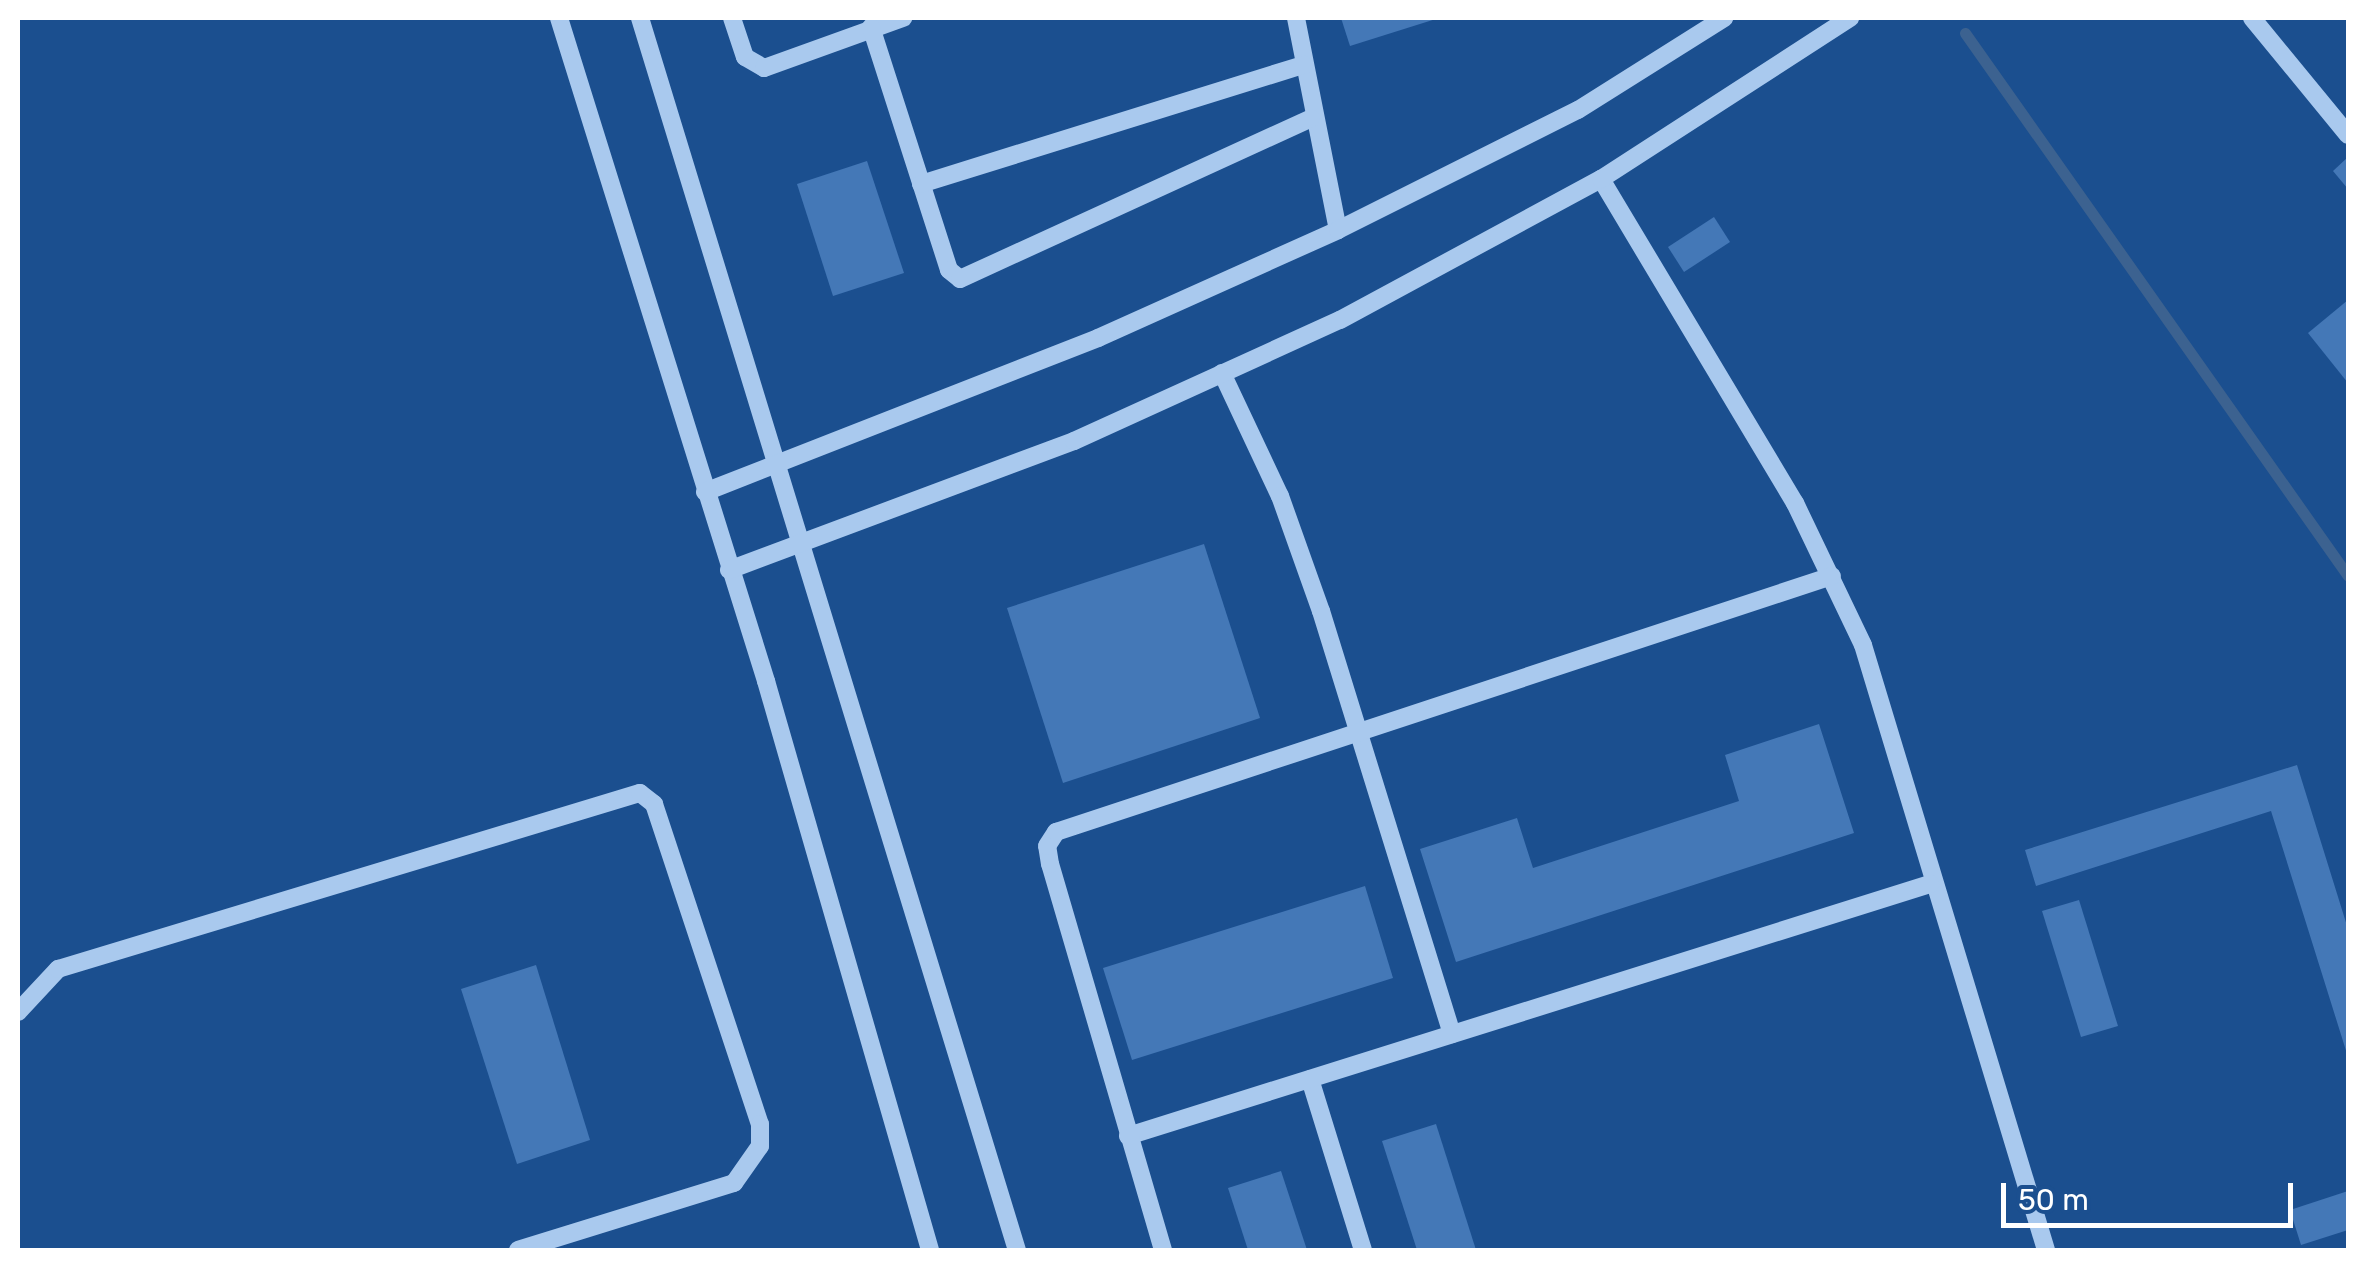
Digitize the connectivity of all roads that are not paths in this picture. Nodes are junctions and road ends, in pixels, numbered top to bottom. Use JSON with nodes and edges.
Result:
{"nodes":[{"id":1,"x":559,"y":18,"type":"edge"},
{"id":2,"x":640,"y":18,"type":"edge"},
{"id":3,"x":732,"y":18,"type":"edge"},
{"id":4,"x":902,"y":18,"type":"edge"},
{"id":5,"x":1296,"y":18,"type":"edge"},
{"id":6,"x":1724,"y":18,"type":"edge"},
{"id":7,"x":1850,"y":18,"type":"edge"},
{"id":8,"x":2252,"y":18,"type":"edge"},
{"id":9,"x":871,"y":28,"type":"junction"},
{"id":10,"x":1304,"y":65,"type":"junction"},
{"id":11,"x":1310,"y":118,"type":"junction"},
{"id":12,"x":2348,"y":135,"type":"edge"},
{"id":13,"x":1602,"y":179,"type":"junction"},
{"id":14,"x":921,"y":184,"type":"junction"},
{"id":15,"x":1338,"y":230,"type":"junction"},
{"id":16,"x":1222,"y":374,"type":"junction"},
{"id":17,"x":776,"y":466,"type":"junction"},
{"id":18,"x":705,"y":492,"type":"junction"},
{"id":19,"x":801,"y":546,"type":"junction"},
{"id":20,"x":729,"y":570,"type":"junction"},
{"id":21,"x":1832,"y":576,"type":"junction"},
{"id":22,"x":1360,"y":734,"type":"junction"},
{"id":23,"x":1930,"y":884,"type":"junction"},
{"id":24,"x":18,"y":1012,"type":"edge"},
{"id":25,"x":1452,"y":1034,"type":"junction"},
{"id":26,"x":1310,"y":1079,"type":"junction"},
{"id":27,"x":1128,"y":1136,"type":"junction"},
{"id":28,"x":518,"y":1250,"type":"edge"},
{"id":29,"x":930,"y":1250,"type":"edge"},
{"id":30,"x":1017,"y":1250,"type":"edge"},
{"id":31,"x":1163,"y":1250,"type":"edge"},
{"id":32,"x":1363,"y":1250,"type":"edge"},
{"id":33,"x":2046,"y":1250,"type":"edge"}],
"edges":[{"from":1,"to":18,"type":"street"},
{"from":2,"to":17,"type":"street"},
{"from":3,"to":9,"type":"street"},
{"from":4,"to":9,"type":"street"},
{"from":5,"to":10,"type":"street"},
{"from":6,"to":15,"type":"street"},
{"from":7,"to":13,"type":"street"},
{"from":8,"to":12,"type":"street"},
{"from":9,"to":14,"type":"street"},
{"from":10,"to":11,"type":"street"},
{"from":10,"to":14,"type":"street"},
{"from":11,"to":14,"type":"street"},
{"from":11,"to":15,"type":"street"},
{"from":13,"to":16,"type":"street"},
{"from":13,"to":21,"type":"street"},
{"from":15,"to":17,"type":"street"},
{"from":16,"to":19,"type":"street"},
{"from":16,"to":22,"type":"street"},
{"from":17,"to":18,"type":"street"},
{"from":17,"to":19,"type":"street"},
{"from":18,"to":20,"type":"street"},
{"from":19,"to":20,"type":"street"},
{"from":19,"to":30,"type":"street"},
{"from":20,"to":29,"type":"street"},
{"from":21,"to":22,"type":"street"},
{"from":21,"to":23,"type":"street"},
{"from":22,"to":25,"type":"street"},
{"from":22,"to":27,"type":"street"},
{"from":23,"to":25,"type":"street"},
{"from":23,"to":33,"type":"street"},
{"from":24,"to":28,"type":"street"},
{"from":25,"to":26,"type":"street"},
{"from":26,"to":27,"type":"street"},
{"from":26,"to":32,"type":"street"},
{"from":27,"to":31,"type":"street"}]}
